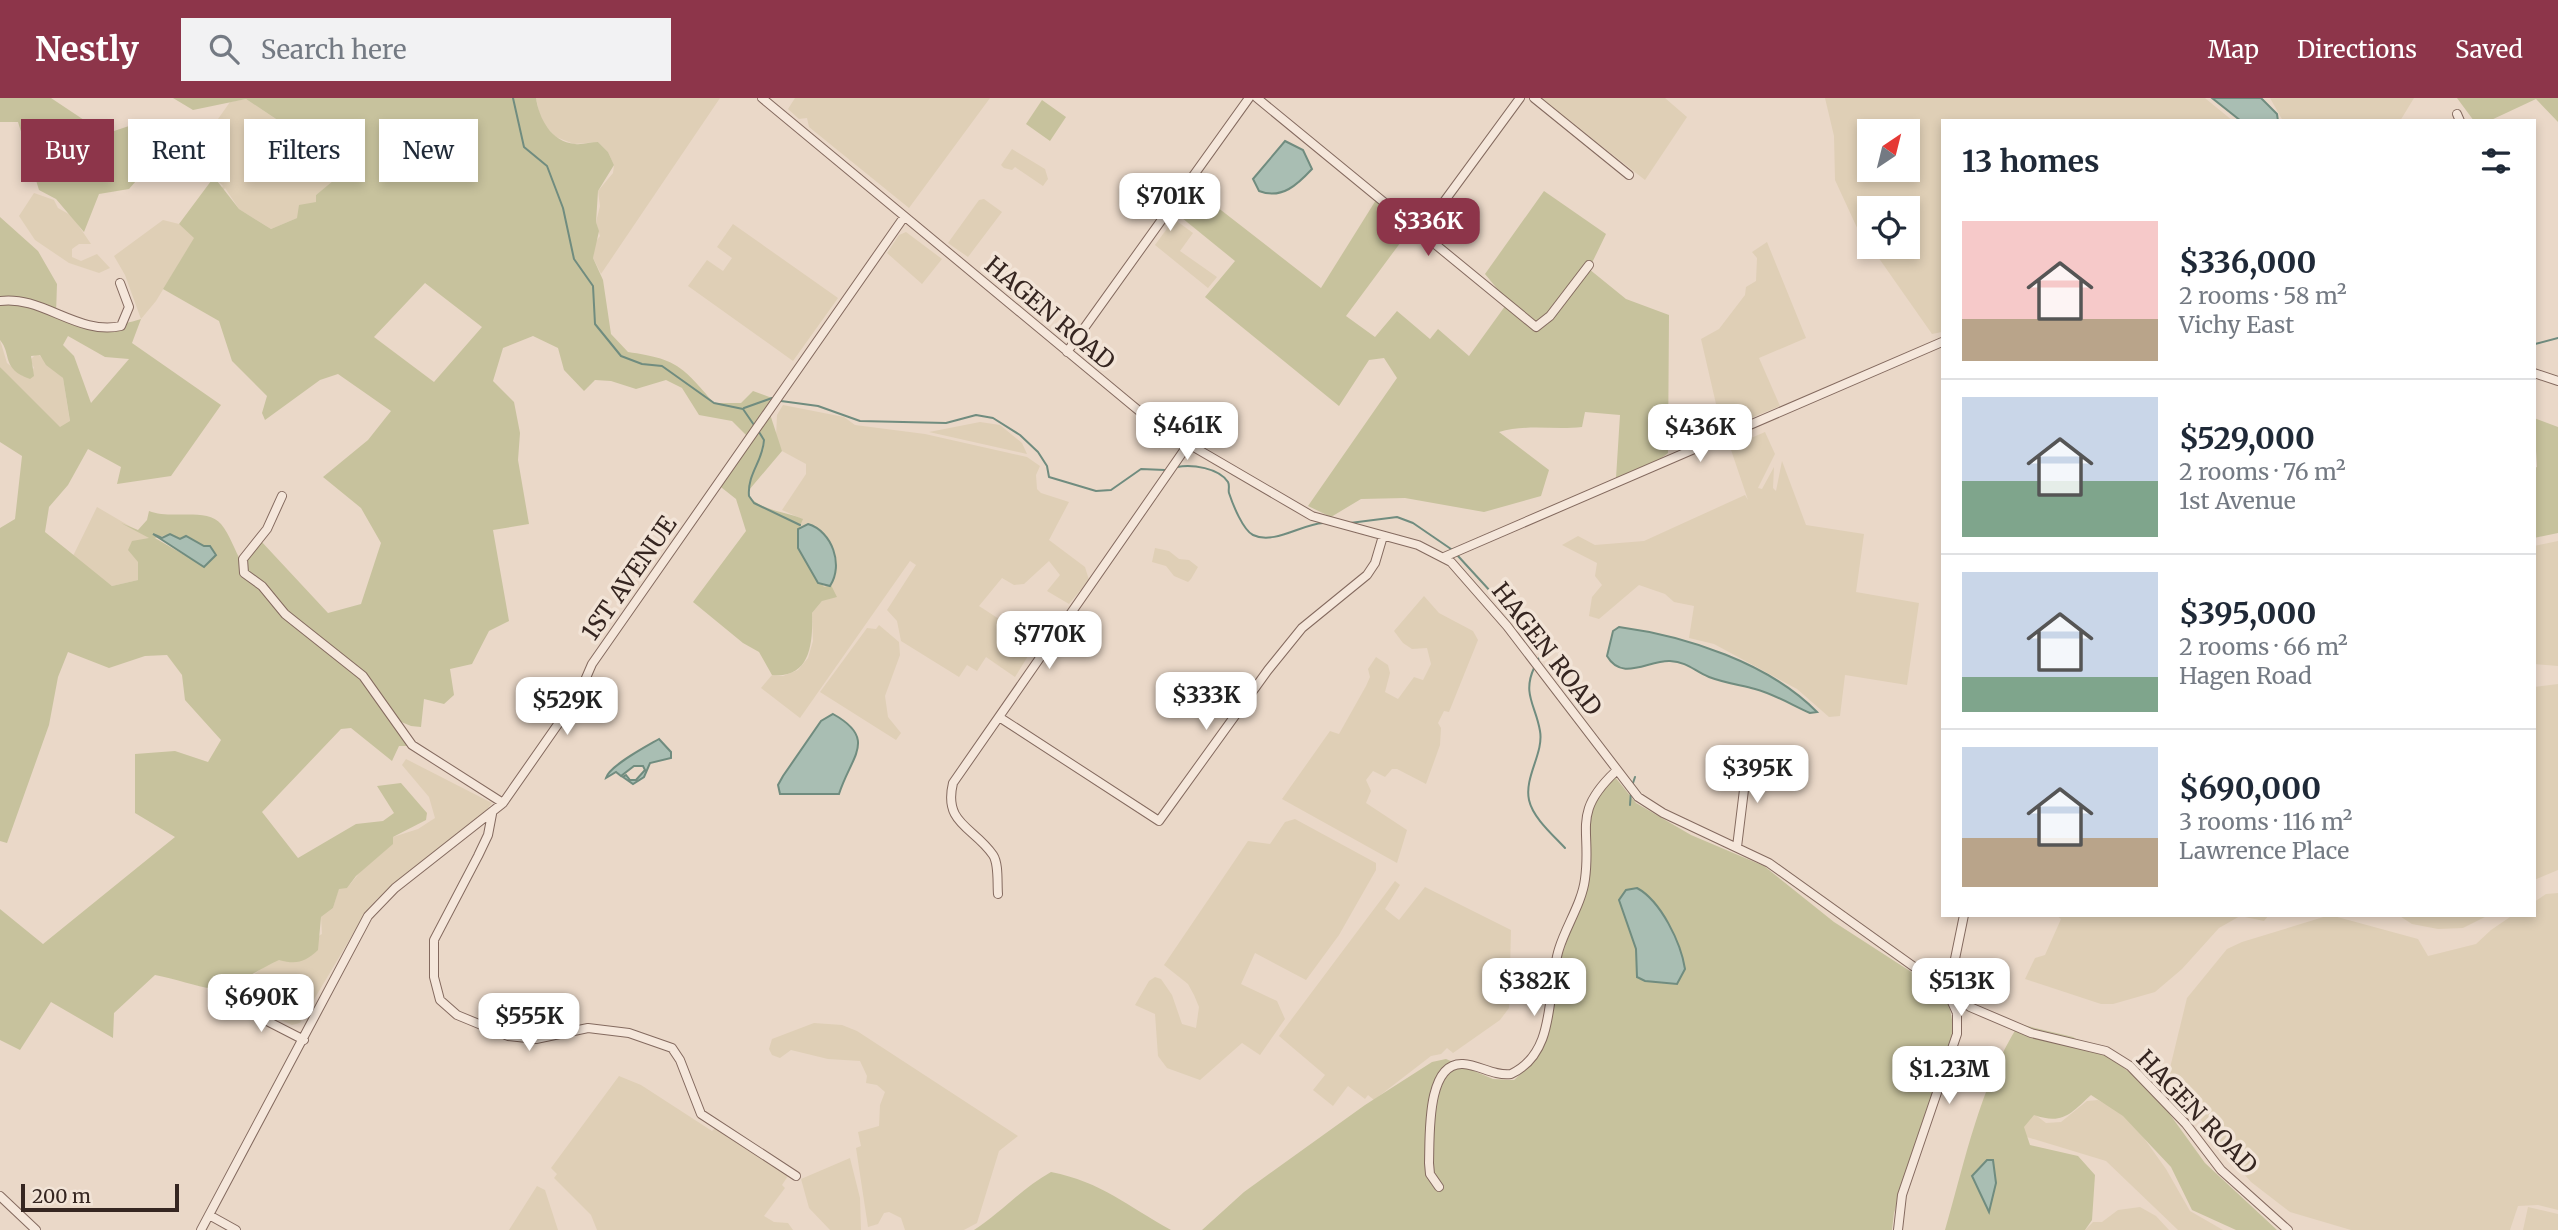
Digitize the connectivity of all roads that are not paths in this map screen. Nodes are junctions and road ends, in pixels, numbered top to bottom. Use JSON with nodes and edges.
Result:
{"nodes":[{"id":1,"x":762,"y":98,"type":"edge"},
{"id":2,"x":1249,"y":98,"type":"edge"},
{"id":3,"x":1257,"y":98,"type":"edge"},
{"id":4,"x":1520,"y":98,"type":"edge"},
{"id":5,"x":1534,"y":98,"type":"edge"},
{"id":6,"x":1629,"y":174,"type":"dead end"},
{"id":7,"x":904,"y":217,"type":"junction"},
{"id":8,"x":1421,"y":233,"type":"junction"},
{"id":9,"x":1589,"y":265,"type":"dead end"},
{"id":10,"x":120,"y":283,"type":"dead end"},
{"id":11,"x":0,"y":301,"type":"edge"},
{"id":12,"x":1941,"y":342,"type":"edge"},
{"id":13,"x":1067,"y":352,"type":"junction"},
{"id":14,"x":2536,"y":374,"type":"edge"},
{"id":15,"x":2558,"y":381,"type":"edge"},
{"id":16,"x":1187,"y":446,"type":"junction"},
{"id":17,"x":282,"y":496,"type":"dead end"},
{"id":18,"x":1383,"y":536,"type":"junction"},
{"id":19,"x":1444,"y":557,"type":"junction"},
{"id":20,"x":999,"y":717,"type":"junction"},
{"id":21,"x":1748,"y":757,"type":"dead end"},
{"id":22,"x":1615,"y":772,"type":"junction"},
{"id":23,"x":503,"y":803,"type":"junction"},
{"id":24,"x":492,"y":814,"type":"junction"},
{"id":25,"x":1737,"y":847,"type":"junction"},
{"id":26,"x":998,"y":894,"type":"dead end"},
{"id":27,"x":1964,"y":917,"type":"edge"},
{"id":28,"x":1948,"y":993,"type":"junction"},
{"id":29,"x":232,"y":1003,"type":"dead end"},
{"id":30,"x":304,"y":1040,"type":"junction"},
{"id":31,"x":796,"y":1176,"type":"dead end"},
{"id":32,"x":1438,"y":1187,"type":"dead end"},
{"id":33,"x":0,"y":1196,"type":"edge"},
{"id":34,"x":209,"y":1215,"type":"junction"},
{"id":35,"x":36,"y":1230,"type":"edge"},
{"id":36,"x":201,"y":1230,"type":"edge"},
{"id":37,"x":236,"y":1230,"type":"edge"},
{"id":38,"x":1898,"y":1230,"type":"edge"},
{"id":39,"x":2288,"y":1230,"type":"edge"}],
"edges":[{"from":1,"to":7,"type":"street","name":"HAGEN ROAD"},
{"from":2,"to":13,"type":"street"},
{"from":3,"to":8,"type":"street"},
{"from":4,"to":8,"type":"street"},
{"from":5,"to":6,"type":"street"},
{"from":7,"to":13,"type":"street","name":"HAGEN ROAD"},
{"from":7,"to":23,"type":"street","name":"1ST AVENUE"},
{"from":8,"to":9,"type":"street"},
{"from":10,"to":11,"type":"street"},
{"from":12,"to":19,"type":"street"},
{"from":13,"to":16,"type":"street","name":"HAGEN ROAD"},
{"from":14,"to":15,"type":"street"},
{"from":16,"to":18,"type":"street","name":"HAGEN ROAD"},
{"from":16,"to":20,"type":"street"},
{"from":17,"to":23,"type":"street"},
{"from":18,"to":19,"type":"street","name":"HAGEN ROAD"},
{"from":18,"to":20,"type":"street"},
{"from":19,"to":22,"type":"street","name":"HAGEN ROAD"},
{"from":20,"to":26,"type":"street"},
{"from":21,"to":25,"type":"street"},
{"from":22,"to":25,"type":"street","name":"HAGEN ROAD"},
{"from":22,"to":32,"type":"street"},
{"from":23,"to":24,"type":"street","name":"1ST AVENUE"},
{"from":24,"to":30,"type":"street","name":"1ST AVENUE"},
{"from":24,"to":31,"type":"street"},
{"from":25,"to":28,"type":"street","name":"HAGEN ROAD"},
{"from":27,"to":28,"type":"street"},
{"from":28,"to":38,"type":"street"},
{"from":28,"to":39,"type":"street","name":"HAGEN ROAD"},
{"from":29,"to":30,"type":"street"},
{"from":30,"to":34,"type":"street","name":"1ST AVENUE"},
{"from":33,"to":35,"type":"street"},
{"from":34,"to":36,"type":"street","name":"1ST AVENUE"},
{"from":34,"to":37,"type":"street"}]}
